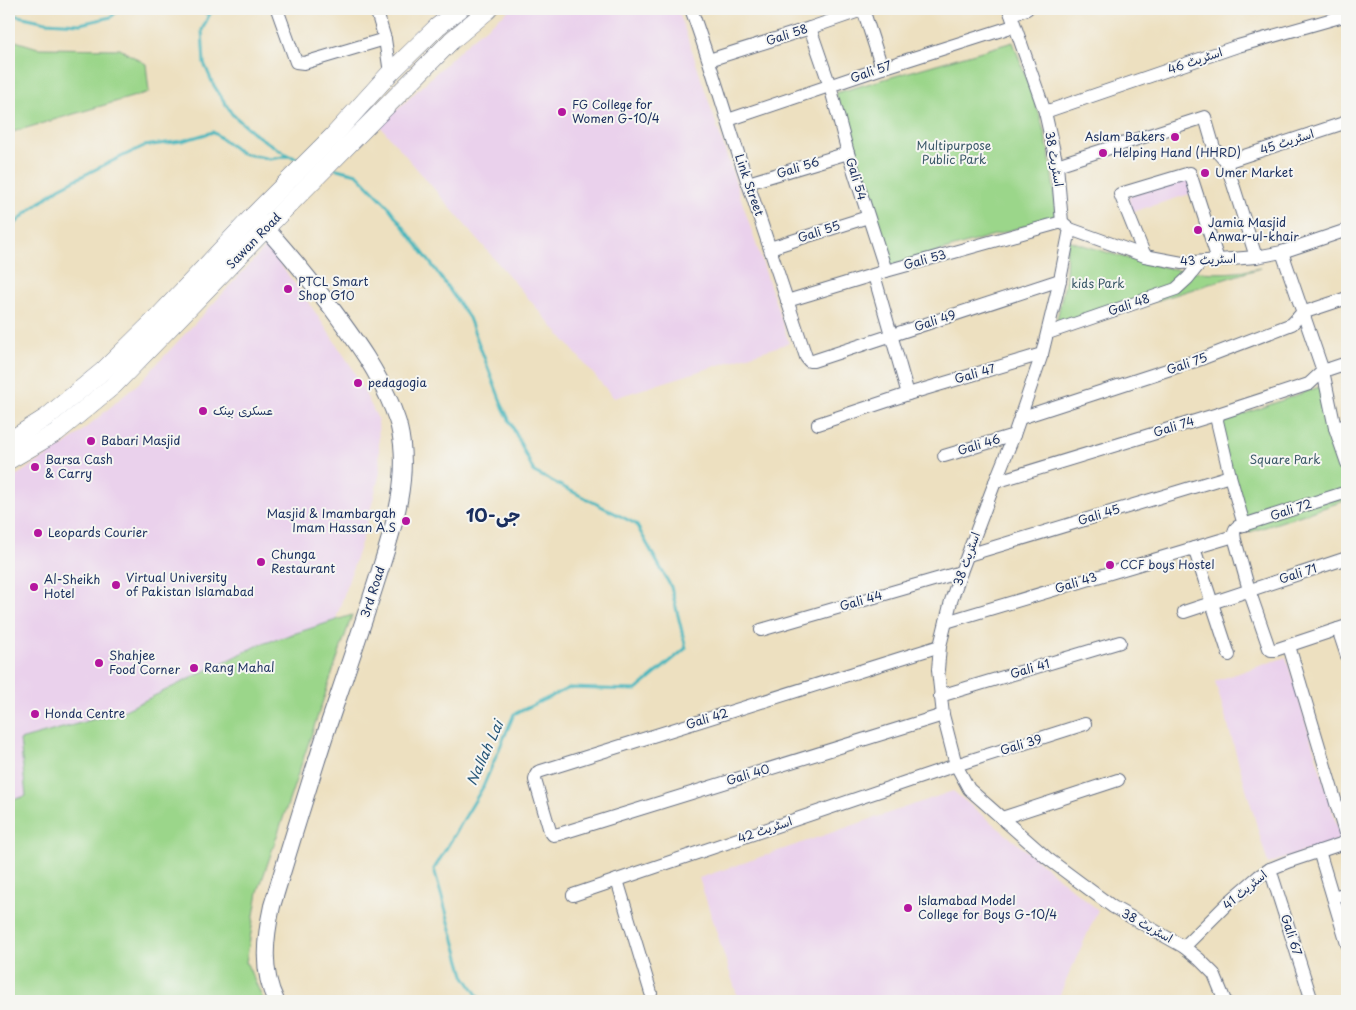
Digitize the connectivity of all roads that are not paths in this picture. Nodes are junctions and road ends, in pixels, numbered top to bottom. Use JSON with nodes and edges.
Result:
{"nodes":[{"id":1,"x":277,"y":9,"type":"edge"},
{"id":2,"x":376,"y":9,"type":"edge"},
{"id":3,"x":489,"y":9,"type":"edge"},
{"id":4,"x":691,"y":9,"type":"edge"},
{"id":5,"x":864,"y":9,"type":"edge"},
{"id":6,"x":1027,"y":9,"type":"edge"},
{"id":7,"x":457,"y":10,"type":"edge"},
{"id":8,"x":1347,"y":15,"type":"edge"},
{"id":9,"x":1011,"y":16,"type":"edge"},
{"id":10,"x":810,"y":28,"type":"junction"},
{"id":11,"x":385,"y":39,"type":"junction"},
{"id":12,"x":709,"y":60,"type":"junction"},
{"id":13,"x":882,"y":68,"type":"junction"},
{"id":14,"x":390,"y":73,"type":"junction"},
{"id":15,"x":830,"y":86,"type":"junction"},
{"id":16,"x":1045,"y":112,"type":"junction"},
{"id":17,"x":728,"y":120,"type":"junction"},
{"id":18,"x":1347,"y":122,"type":"edge"},
{"id":19,"x":848,"y":153,"type":"junction"},
{"id":20,"x":1226,"y":162,"type":"junction"},
{"id":21,"x":1057,"y":165,"type":"junction"},
{"id":22,"x":748,"y":183,"type":"junction"},
{"id":23,"x":868,"y":217,"type":"junction"},
{"id":24,"x":260,"y":222,"type":"junction"},
{"id":25,"x":1066,"y":226,"type":"junction"},
{"id":26,"x":1347,"y":230,"type":"edge"},
{"id":27,"x":770,"y":248,"type":"junction"},
{"id":28,"x":1282,"y":252,"type":"junction"},
{"id":29,"x":1145,"y":256,"type":"junction"},
{"id":30,"x":1256,"y":257,"type":"junction"},
{"id":31,"x":1218,"y":260,"type":"junction"},
{"id":32,"x":1200,"y":262,"type":"junction"},
{"id":33,"x":880,"y":273,"type":"junction"},
{"id":34,"x":1060,"y":280,"type":"junction"},
{"id":35,"x":1347,"y":298,"type":"edge"},
{"id":36,"x":787,"y":301,"type":"junction"},
{"id":37,"x":1302,"y":313,"type":"junction"},
{"id":38,"x":1048,"y":333,"type":"junction"},
{"id":39,"x":891,"y":336,"type":"junction"},
{"id":40,"x":1042,"y":354,"type":"junction"},
{"id":41,"x":809,"y":361,"type":"joint"},
{"id":42,"x":1347,"y":363,"type":"edge"},
{"id":43,"x":1323,"y":371,"type":"junction"},
{"id":44,"x":908,"y":394,"type":"junction"},
{"id":45,"x":1218,"y":414,"type":"junction"},
{"id":46,"x":1020,"y":418,"type":"junction"},
{"id":47,"x":818,"y":424,"type":"dead end"},
{"id":48,"x":1341,"y":426,"type":"edge"},
{"id":49,"x":1014,"y":435,"type":"junction"},
{"id":50,"x":9,"y":441,"type":"edge"},
{"id":51,"x":944,"y":456,"type":"dead end"},
{"id":52,"x":9,"y":460,"type":"edge"},
{"id":53,"x":1347,"y":463,"type":"edge"},
{"id":54,"x":1230,"y":476,"type":"junction"},
{"id":55,"x":995,"y":482,"type":"junction"},
{"id":56,"x":1347,"y":492,"type":"edge"},
{"id":57,"x":1237,"y":530,"type":"junction"},
{"id":58,"x":1194,"y":548,"type":"junction"},
{"id":59,"x":968,"y":555,"type":"junction"},
{"id":60,"x":1347,"y":558,"type":"edge"},
{"id":61,"x":961,"y":572,"type":"junction"},
{"id":62,"x":1249,"y":590,"type":"junction"},
{"id":63,"x":1212,"y":603,"type":"junction"},
{"id":64,"x":1184,"y":612,"type":"dead end"},
{"id":65,"x":946,"y":622,"type":"junction"},
{"id":66,"x":1343,"y":627,"type":"edge"},
{"id":67,"x":761,"y":630,"type":"dead end"},
{"id":68,"x":1120,"y":642,"type":"dead end"},
{"id":69,"x":940,"y":646,"type":"junction"},
{"id":70,"x":1289,"y":646,"type":"junction"},
{"id":71,"x":1229,"y":655,"type":"dead end"},
{"id":72,"x":1347,"y":656,"type":"edge"},
{"id":73,"x":940,"y":696,"type":"junction"},
{"id":74,"x":943,"y":715,"type":"junction"},
{"id":75,"x":1085,"y":724,"type":"dead end"},
{"id":76,"x":956,"y":765,"type":"junction"},
{"id":77,"x":1118,"y":780,"type":"dead end"},
{"id":78,"x":1002,"y":818,"type":"junction"},
{"id":79,"x":553,"y":835,"type":"joint"},
{"id":80,"x":1347,"y":841,"type":"edge"},
{"id":81,"x":1319,"y":851,"type":"junction"},
{"id":82,"x":1270,"y":869,"type":"junction"},
{"id":83,"x":617,"y":880,"type":"junction"},
{"id":84,"x":1347,"y":893,"type":"edge"},
{"id":85,"x":573,"y":895,"type":"dead end"},
{"id":86,"x":1333,"y":897,"type":"junction"},
{"id":87,"x":1347,"y":944,"type":"edge"},
{"id":88,"x":1184,"y":947,"type":"junction"},
{"id":89,"x":651,"y":993,"type":"dead end"},
{"id":90,"x":276,"y":1001,"type":"edge"},
{"id":91,"x":1223,"y":1001,"type":"edge"},
{"id":92,"x":1312,"y":1001,"type":"edge"}],
"edges":[{"from":1,"to":11,"type":"street"},
{"from":2,"to":11,"type":"street"},
{"from":3,"to":24,"type":"main road","name":"Sawan Road"},
{"from":4,"to":12,"type":"street","name":"Link Street"},
{"from":5,"to":10,"type":"street","name":"Gali 58"},
{"from":5,"to":13,"type":"street"},
{"from":6,"to":9,"type":"street","name":"Gali 57"},
{"from":7,"to":14,"type":"main road","name":"Sawan Road"},
{"from":8,"to":16,"type":"street","name":"اسٹریٹ 46"},
{"from":9,"to":13,"type":"street","name":"Gali 57"},
{"from":9,"to":16,"type":"street","name":"اسٹریٹ 38"},
{"from":10,"to":12,"type":"street","name":"Gali 58"},
{"from":10,"to":15,"type":"street","name":"Gali 54"},
{"from":11,"to":14,"type":"street"},
{"from":12,"to":17,"type":"street","name":"Link Street"},
{"from":13,"to":15,"type":"street","name":"Gali 57"},
{"from":14,"to":24,"type":"main road","name":"Sawan Road"},
{"from":15,"to":17,"type":"street","name":"Gali 57"},
{"from":15,"to":19,"type":"street","name":"Gali 54"},
{"from":16,"to":21,"type":"street","name":"اسٹریٹ 38"},
{"from":17,"to":22,"type":"street","name":"Link Street"},
{"from":18,"to":20,"type":"street","name":"اسٹریٹ 45"},
{"from":19,"to":22,"type":"street","name":"Gali 56"},
{"from":19,"to":23,"type":"street","name":"Gali 54"},
{"from":20,"to":21,"type":"street"},
{"from":20,"to":30,"type":"street"},
{"from":21,"to":25,"type":"street","name":"اسٹریٹ 38"},
{"from":22,"to":27,"type":"street","name":"Link Street"},
{"from":23,"to":27,"type":"street","name":"Gali 55"},
{"from":23,"to":33,"type":"street","name":"Gali 54"},
{"from":24,"to":50,"type":"main road","name":"Sawan Road"},
{"from":24,"to":52,"type":"main road","name":"Sawan Road"},
{"from":24,"to":90,"type":"street","name":"3rd Road"},
{"from":25,"to":29,"type":"street","name":"اسٹریٹ 43"},
{"from":25,"to":33,"type":"street","name":"Gali 53"},
{"from":25,"to":34,"type":"street","name":"اسٹریٹ 38"},
{"from":26,"to":28,"type":"street","name":"اسٹریٹ 43"},
{"from":27,"to":36,"type":"street","name":"Link Street"},
{"from":28,"to":30,"type":"street","name":"اسٹریٹ 43"},
{"from":28,"to":37,"type":"street"},
{"from":29,"to":31,"type":"street"},
{"from":29,"to":32,"type":"street","name":"اسٹریٹ 43"},
{"from":30,"to":31,"type":"street","name":"اسٹریٹ 43"},
{"from":31,"to":32,"type":"street","name":"اسٹریٹ 43"},
{"from":32,"to":38,"type":"street","name":"Gali 48"},
{"from":33,"to":36,"type":"street","name":"Gali 53"},
{"from":33,"to":39,"type":"street","name":"Gali 54"},
{"from":34,"to":38,"type":"street","name":"اسٹریٹ 38"},
{"from":34,"to":39,"type":"street","name":"Gali 49"},
{"from":35,"to":37,"type":"street","name":"Gali 75"},
{"from":36,"to":41,"type":"street","name":"Link Street"},
{"from":37,"to":43,"type":"street"},
{"from":37,"to":46,"type":"street","name":"Gali 75"},
{"from":38,"to":40,"type":"street","name":"اسٹریٹ 38"},
{"from":39,"to":41,"type":"street","name":"Gali 49"},
{"from":39,"to":44,"type":"street","name":"Gali 54"},
{"from":40,"to":44,"type":"street","name":"Gali 47"},
{"from":40,"to":46,"type":"street","name":"اسٹریٹ 38"},
{"from":42,"to":43,"type":"street","name":"Gali 74"},
{"from":43,"to":45,"type":"street","name":"Gali 74"},
{"from":43,"to":48,"type":"street"},
{"from":44,"to":47,"type":"street","name":"Gali 47"},
{"from":45,"to":54,"type":"street"},
{"from":45,"to":55,"type":"street","name":"Gali 74"},
{"from":46,"to":49,"type":"street","name":"اسٹریٹ 38"},
{"from":48,"to":53,"type":"street"},
{"from":49,"to":51,"type":"street","name":"Gali 46"},
{"from":49,"to":55,"type":"street","name":"اسٹریٹ 38"},
{"from":54,"to":57,"type":"street"},
{"from":54,"to":59,"type":"street","name":"Gali 45"},
{"from":55,"to":59,"type":"street","name":"اسٹریٹ 38"},
{"from":56,"to":57,"type":"street","name":"Gali 72"},
{"from":57,"to":58,"type":"street","name":"Gali 43"},
{"from":57,"to":62,"type":"street"},
{"from":58,"to":63,"type":"street"},
{"from":58,"to":65,"type":"street","name":"Gali 43"},
{"from":59,"to":61,"type":"street","name":"اسٹریٹ 38"},
{"from":60,"to":62,"type":"street","name":"Gali 71"},
{"from":61,"to":65,"type":"street","name":"اسٹریٹ 38"},
{"from":61,"to":67,"type":"street","name":"Gali 44"},
{"from":62,"to":63,"type":"street","name":"Gali 71"},
{"from":62,"to":70,"type":"street"},
{"from":63,"to":64,"type":"street","name":"Gali 71"},
{"from":63,"to":71,"type":"street"},
{"from":65,"to":69,"type":"street","name":"اسٹریٹ 38"},
{"from":66,"to":70,"type":"street"},
{"from":66,"to":72,"type":"street"},
{"from":68,"to":73,"type":"street","name":"Gali 41"},
{"from":69,"to":73,"type":"street","name":"اسٹریٹ 38"},
{"from":69,"to":79,"type":"street","name":"Gali 42"},
{"from":70,"to":80,"type":"street"},
{"from":73,"to":74,"type":"street","name":"اسٹریٹ 38"},
{"from":74,"to":76,"type":"street","name":"اسٹریٹ 38"},
{"from":74,"to":79,"type":"street","name":"Gali 40"},
{"from":75,"to":76,"type":"street","name":"Gali 39"},
{"from":76,"to":78,"type":"street","name":"اسٹریٹ 38"},
{"from":76,"to":83,"type":"street","name":"اسٹریٹ 42"},
{"from":77,"to":78,"type":"street"},
{"from":78,"to":88,"type":"street","name":"اسٹریٹ 38"},
{"from":80,"to":81,"type":"street","name":"اسٹریٹ 41"},
{"from":81,"to":82,"type":"street","name":"اسٹریٹ 41"},
{"from":81,"to":86,"type":"street"},
{"from":82,"to":88,"type":"street","name":"اسٹریٹ 41"},
{"from":82,"to":92,"type":"street","name":"Gali 67"},
{"from":83,"to":85,"type":"street","name":"اسٹریٹ 42"},
{"from":83,"to":89,"type":"street"},
{"from":84,"to":86,"type":"street"},
{"from":86,"to":87,"type":"street"},
{"from":88,"to":91,"type":"street","name":"اسٹریٹ 38"}]}
